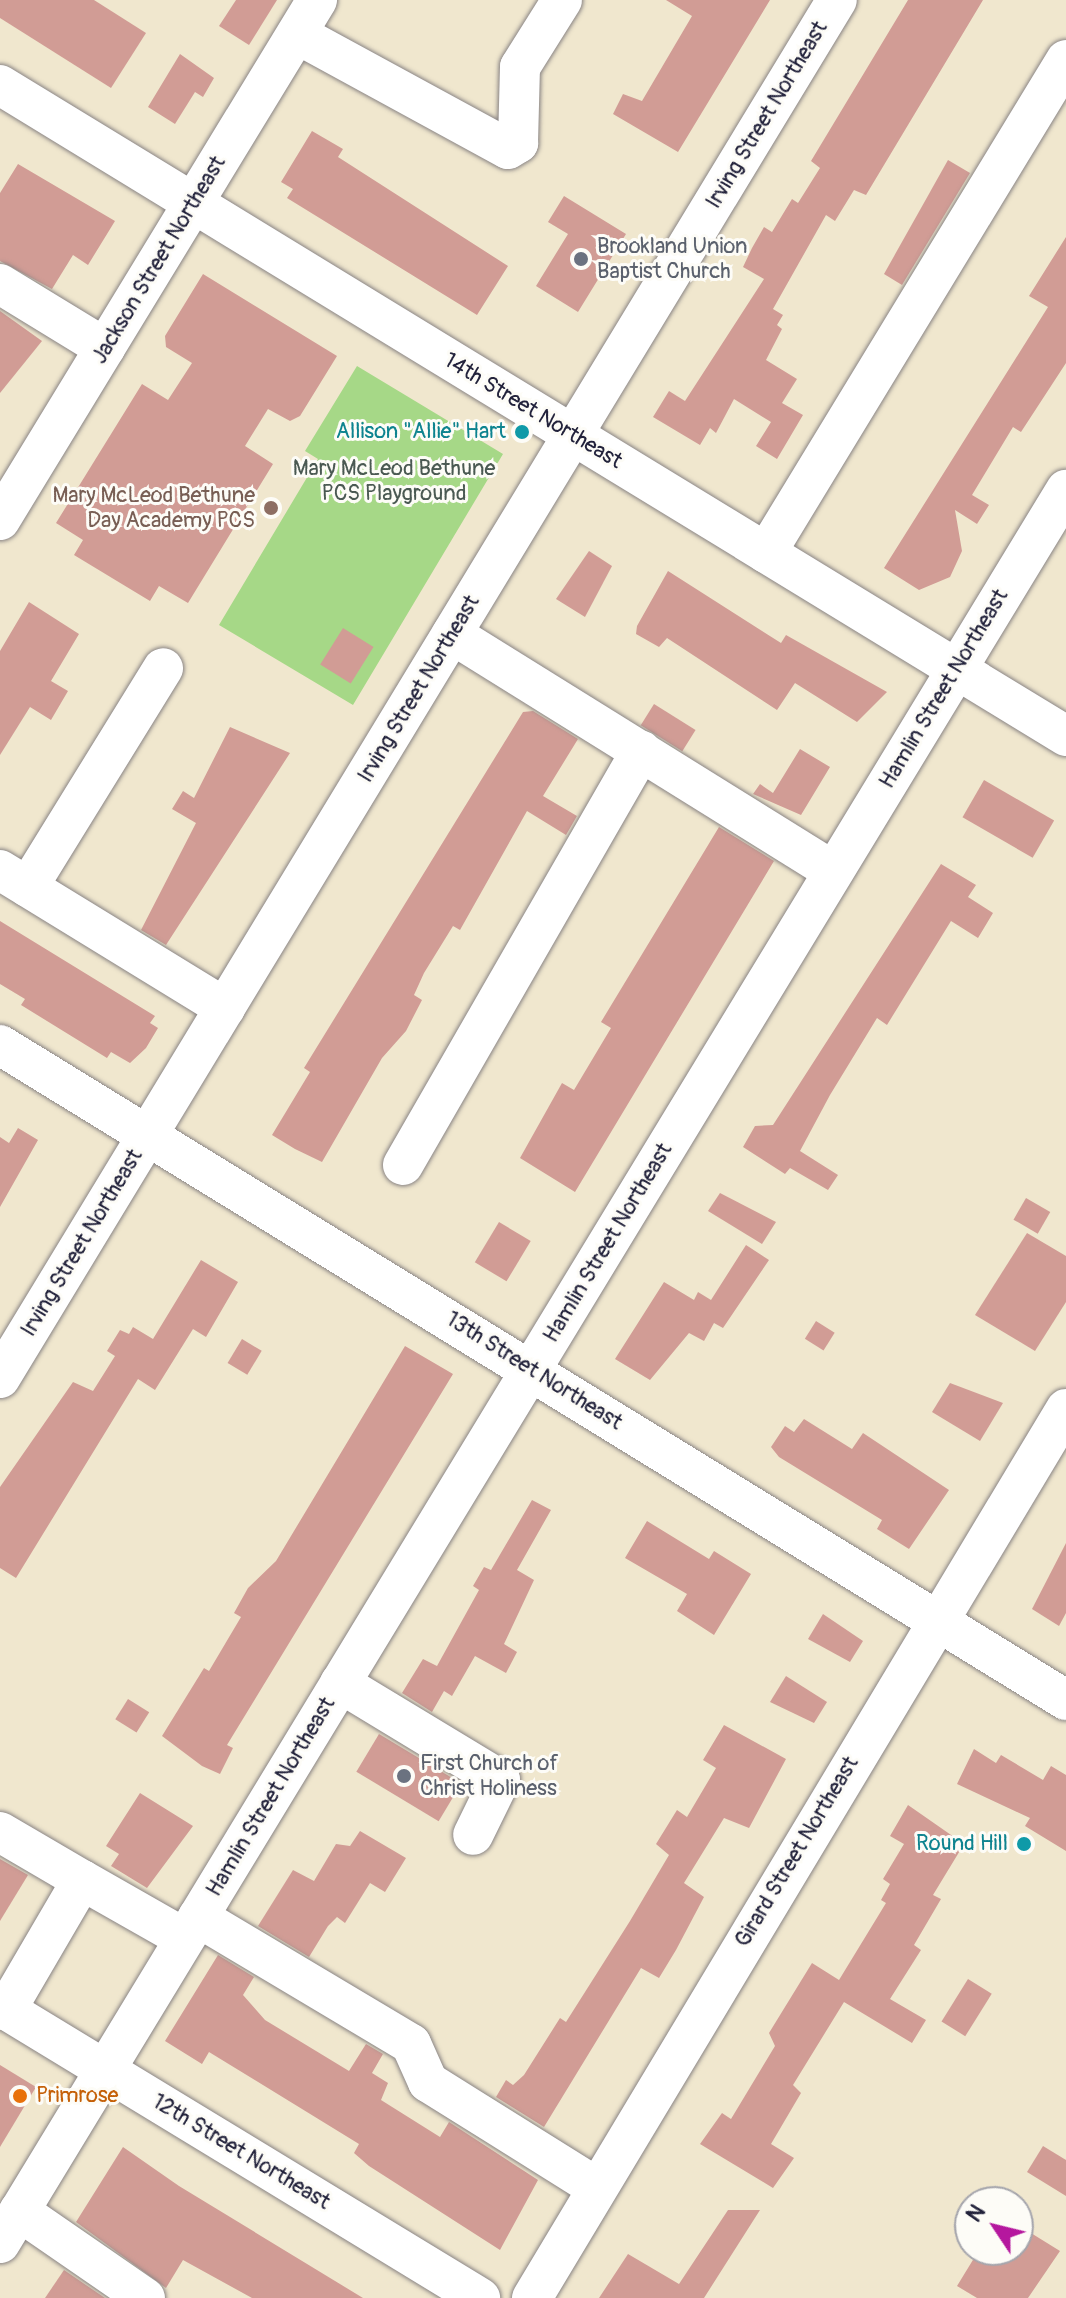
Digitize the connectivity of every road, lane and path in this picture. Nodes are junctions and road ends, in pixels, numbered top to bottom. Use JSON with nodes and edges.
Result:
{"nodes":[{"id":1,"x":317,"y":0,"type":"edge"},
{"id":2,"x":562,"y":0,"type":"edge"},
{"id":3,"x":837,"y":0,"type":"edge"},
{"id":4,"x":297,"y":34,"type":"junction"},
{"id":5,"x":1066,"y":60,"type":"edge"},
{"id":6,"x":0,"y":85,"type":"edge"},
{"id":7,"x":193,"y":203,"type":"junction"},
{"id":8,"x":0,"y":284,"type":"edge"},
{"id":9,"x":105,"y":348,"type":"junction"},
{"id":10,"x":573,"y":435,"type":"junction"},
{"id":11,"x":1066,"y":490,"type":"edge"},
{"id":12,"x":0,"y":520,"type":"edge"},
{"id":13,"x":766,"y":553,"type":"junction"},
{"id":14,"x":452,"y":634,"type":"junction"},
{"id":15,"x":163,"y":668,"type":"dead end"},
{"id":16,"x":957,"y":670,"type":"junction"},
{"id":17,"x":1066,"y":736,"type":"edge"},
{"id":18,"x":641,"y":751,"type":"junction"},
{"id":19,"x":833,"y":871,"type":"junction"},
{"id":20,"x":14,"y":878,"type":"edge"},
{"id":21,"x":225,"y":1008,"type":"junction"},
{"id":22,"x":0,"y":1045,"type":"edge"},
{"id":23,"x":148,"y":1136,"type":"junction"},
{"id":24,"x":403,"y":1165,"type":"dead end"},
{"id":25,"x":531,"y":1369,"type":"junction"},
{"id":26,"x":0,"y":1378,"type":"edge"},
{"id":27,"x":1066,"y":1409,"type":"edge"},
{"id":28,"x":938,"y":1620,"type":"junction"},
{"id":29,"x":340,"y":1683,"type":"junction"},
{"id":30,"x":1066,"y":1700,"type":"edge"},
{"id":31,"x":0,"y":1832,"type":"edge"},
{"id":32,"x":473,"y":1835,"type":"dead end"},
{"id":33,"x":82,"y":1880,"type":"junction"},
{"id":34,"x":191,"y":1927,"type":"junction"},
{"id":35,"x":3,"y":2008,"type":"edge"},
{"id":36,"x":105,"y":2069,"type":"junction"},
{"id":37,"x":596,"y":2187,"type":"junction"},
{"id":38,"x":10,"y":2227,"type":"edge"},
{"id":39,"x":145,"y":2298,"type":"edge"},
{"id":40,"x":480,"y":2298,"type":"edge"},
{"id":41,"x":532,"y":2298,"type":"edge"}],
"edges":[{"from":1,"to":4,"type":"street","name":"Jackson Street Northeast"},
{"from":2,"to":4,"type":"street"},
{"from":3,"to":10,"type":"street","name":"Irving Street Northeast"},
{"from":4,"to":7,"type":"street","name":"Jackson Street Northeast"},
{"from":5,"to":13,"type":"street"},
{"from":6,"to":7,"type":"street","name":"14th Street Northeast"},
{"from":7,"to":9,"type":"street","name":"Jackson Street Northeast"},
{"from":7,"to":10,"type":"street","name":"14th Street Northeast"},
{"from":8,"to":9,"type":"street"},
{"from":9,"to":12,"type":"street","name":"Jackson Street Northeast"},
{"from":10,"to":13,"type":"street","name":"14th Street Northeast"},
{"from":10,"to":14,"type":"street","name":"Irving Street Northeast"},
{"from":11,"to":16,"type":"street","name":"Hamlin Street Northeast"},
{"from":13,"to":16,"type":"street","name":"14th Street Northeast"},
{"from":14,"to":18,"type":"street"},
{"from":14,"to":21,"type":"street","name":"Irving Street Northeast"},
{"from":15,"to":20,"type":"street"},
{"from":16,"to":17,"type":"street","name":"14th Street Northeast"},
{"from":16,"to":19,"type":"street","name":"Hamlin Street Northeast"},
{"from":18,"to":19,"type":"street"},
{"from":18,"to":24,"type":"street"},
{"from":19,"to":25,"type":"street","name":"Hamlin Street Northeast"},
{"from":20,"to":21,"type":"street"},
{"from":21,"to":23,"type":"street","name":"Irving Street Northeast"},
{"from":22,"to":23,"type":"street","name":"13th Street Northeast"},
{"from":23,"to":25,"type":"street","name":"13th Street Northeast"},
{"from":23,"to":26,"type":"street","name":"Irving Street Northeast"},
{"from":25,"to":28,"type":"street","name":"13th Street Northeast"},
{"from":25,"to":29,"type":"street","name":"Hamlin Street Northeast"},
{"from":27,"to":28,"type":"street","name":"Girard Street Northeast"},
{"from":28,"to":30,"type":"street","name":"13th Street Northeast"},
{"from":28,"to":37,"type":"street","name":"Girard Street Northeast"},
{"from":29,"to":32,"type":"street"},
{"from":29,"to":34,"type":"street","name":"Hamlin Street Northeast"},
{"from":31,"to":33,"type":"street"},
{"from":33,"to":34,"type":"street"},
{"from":33,"to":35,"type":"street"},
{"from":34,"to":36,"type":"street","name":"Hamlin Street Northeast"},
{"from":34,"to":37,"type":"street"},
{"from":35,"to":36,"type":"street","name":"12th Street Northeast"},
{"from":36,"to":38,"type":"street","name":"Hamlin Street Northeast"},
{"from":36,"to":40,"type":"street","name":"12th Street Northeast"},
{"from":37,"to":41,"type":"street","name":"Girard Street Northeast"},
{"from":38,"to":39,"type":"street"}]}
